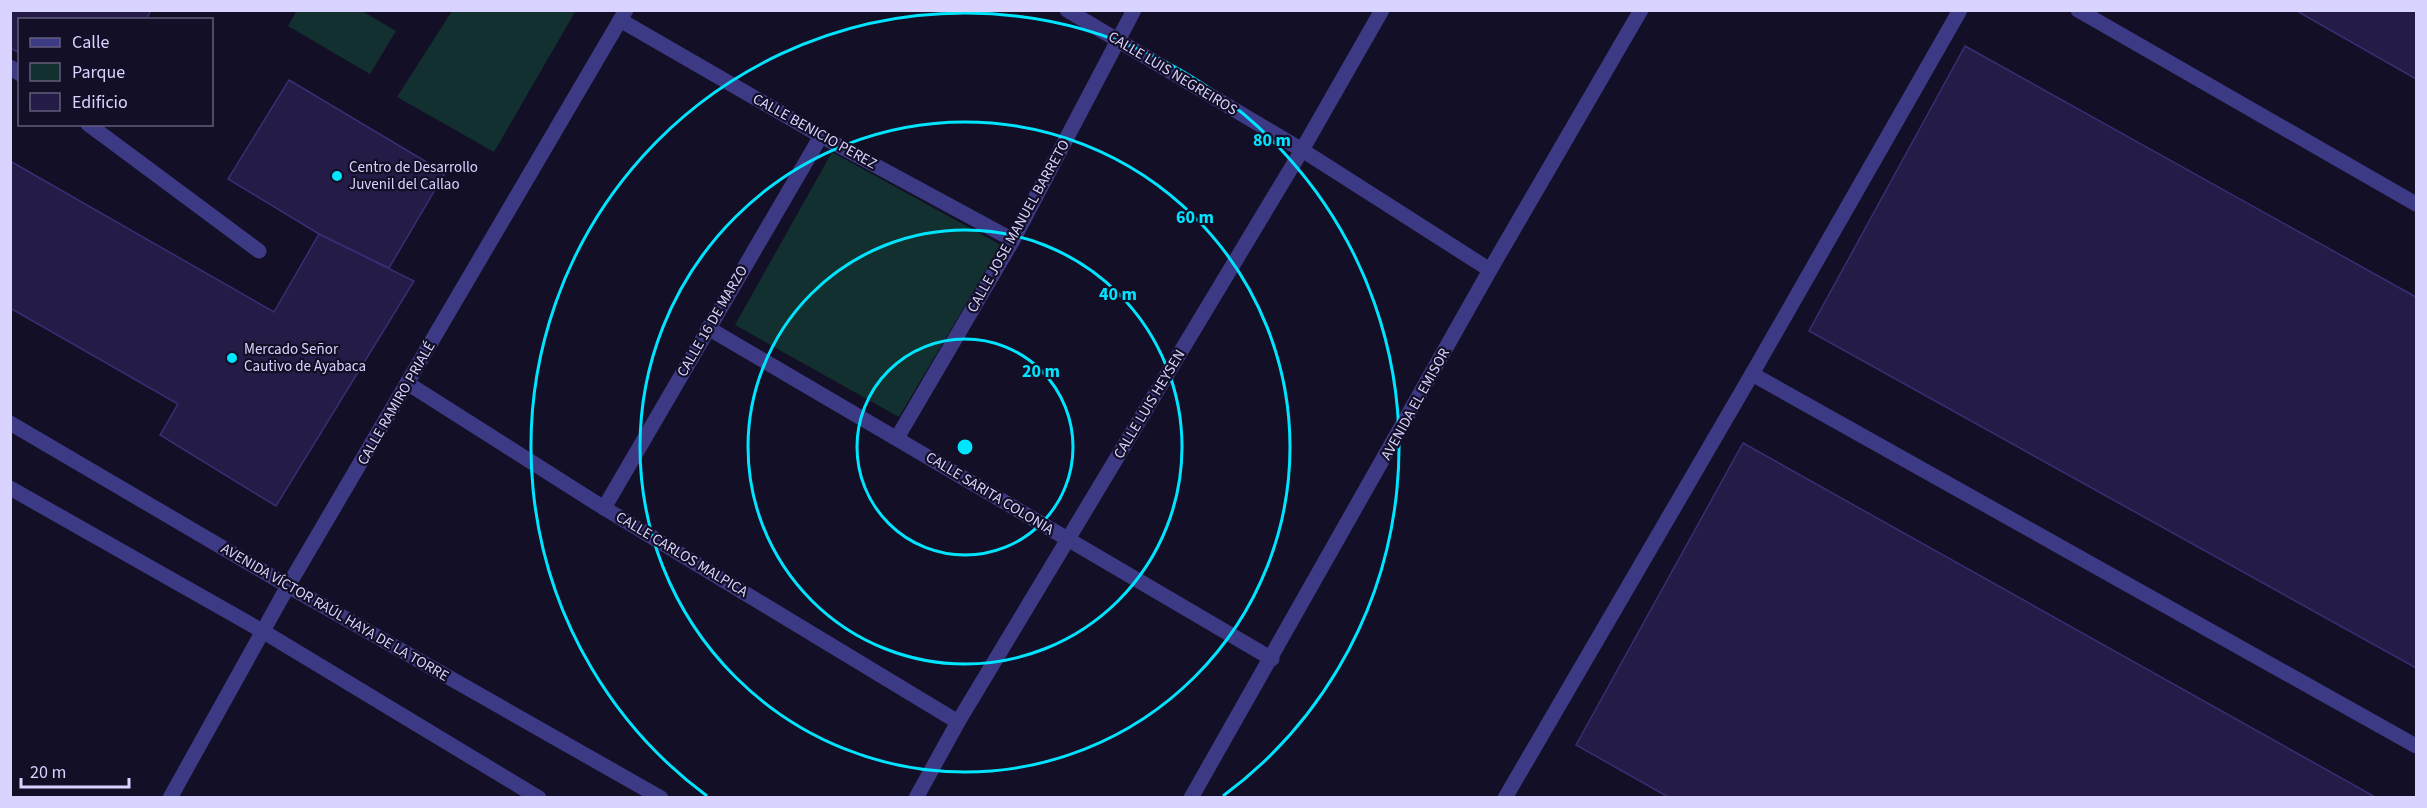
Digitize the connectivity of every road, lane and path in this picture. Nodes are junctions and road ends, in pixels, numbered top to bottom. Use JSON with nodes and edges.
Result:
{"nodes":[{"id":1,"x":1067,"y":10,"type":"edge"},
{"id":2,"x":1134,"y":10,"type":"edge"},
{"id":3,"x":1382,"y":10,"type":"edge"},
{"id":4,"x":1641,"y":10,"type":"edge"},
{"id":5,"x":1960,"y":10,"type":"edge"},
{"id":6,"x":2078,"y":10,"type":"edge"},
{"id":7,"x":623,"y":15,"type":"edge"},
{"id":8,"x":1118,"y":39,"type":"junction"},
{"id":9,"x":91,"y":126,"type":"edge"},
{"id":10,"x":821,"y":136,"type":"junction"},
{"id":11,"x":1302,"y":150,"type":"junction"},
{"id":12,"x":2416,"y":204,"type":"edge"},
{"id":13,"x":1012,"y":240,"type":"junction"},
{"id":14,"x":259,"y":250,"type":"dead end"},
{"id":15,"x":1490,"y":270,"type":"junction"},
{"id":16,"x":708,"y":328,"type":"junction"},
{"id":17,"x":1752,"y":374,"type":"junction"},
{"id":18,"x":407,"y":383,"type":"junction"},
{"id":19,"x":10,"y":423,"type":"edge"},
{"id":20,"x":897,"y":438,"type":"junction"},
{"id":21,"x":10,"y":488,"type":"edge"},
{"id":22,"x":604,"y":508,"type":"junction"},
{"id":23,"x":1067,"y":539,"type":"junction"},
{"id":24,"x":288,"y":586,"type":"junction"},
{"id":25,"x":264,"y":632,"type":"junction"},
{"id":26,"x":1272,"y":659,"type":"junction"},
{"id":27,"x":958,"y":722,"type":"junction"},
{"id":28,"x":2416,"y":746,"type":"edge"},
{"id":29,"x":170,"y":798,"type":"edge"},
{"id":30,"x":539,"y":798,"type":"edge"},
{"id":31,"x":661,"y":798,"type":"edge"},
{"id":32,"x":916,"y":798,"type":"edge"},
{"id":33,"x":1191,"y":798,"type":"edge"},
{"id":34,"x":1505,"y":798,"type":"edge"}],
"edges":[{"from":1,"to":8,"type":"street","name":"CALLE LUIS NEGREIROS"},
{"from":2,"to":8,"type":"street","name":"CALLE JOSE MANUEL BARRETO"},
{"from":3,"to":11,"type":"street","name":"CALLE LUIS HEYSEN"},
{"from":4,"to":15,"type":"street","name":"AVENIDA EL EMISOR"},
{"from":5,"to":17,"type":"street"},
{"from":6,"to":12,"type":"street"},
{"from":7,"to":10,"type":"street","name":"CALLE BENICIO PEREZ"},
{"from":7,"to":18,"type":"street","name":"CALLE RAMIRO PRIALÉ"},
{"from":8,"to":11,"type":"street","name":"CALLE LUIS NEGREIROS"},
{"from":8,"to":13,"type":"street","name":"CALLE JOSE MANUEL BARRETO"},
{"from":9,"to":14,"type":"street"},
{"from":10,"to":13,"type":"street","name":"CALLE BENICIO PEREZ"},
{"from":10,"to":16,"type":"street","name":"CALLE 16 DE MARZO"},
{"from":11,"to":15,"type":"street","name":"CALLE LUIS NEGREIROS"},
{"from":11,"to":23,"type":"street","name":"CALLE LUIS HEYSEN"},
{"from":13,"to":20,"type":"street","name":"CALLE JOSE MANUEL BARRETO"},
{"from":15,"to":26,"type":"street","name":"AVENIDA EL EMISOR"},
{"from":16,"to":20,"type":"street","name":"CALLE SARITA COLONIA"},
{"from":16,"to":22,"type":"street","name":"CALLE 16 DE MARZO"},
{"from":17,"to":28,"type":"street"},
{"from":17,"to":34,"type":"street"},
{"from":18,"to":22,"type":"street","name":"CALLE CARLOS MALPICA"},
{"from":18,"to":24,"type":"street","name":"CALLE RAMIRO PRIALÉ"},
{"from":19,"to":24,"type":"street","name":"AVENIDA VÍCTOR RAÚL HAYA DE LA TORRE"},
{"from":20,"to":23,"type":"street","name":"CALLE SARITA COLONIA"},
{"from":21,"to":25,"type":"street"},
{"from":22,"to":27,"type":"street","name":"CALLE CARLOS MALPICA"},
{"from":23,"to":26,"type":"street","name":"CALLE SARITA COLONIA"},
{"from":23,"to":27,"type":"street","name":"CALLE LUIS HEYSEN"},
{"from":24,"to":25,"type":"street","name":"CALLE RAMIRO PRIALÉ"},
{"from":24,"to":31,"type":"street","name":"AVENIDA VÍCTOR RAÚL HAYA DE LA TORRE"},
{"from":25,"to":29,"type":"street","name":"CALLE RAMIRO PRIALÉ"},
{"from":25,"to":30,"type":"street"},
{"from":26,"to":33,"type":"street","name":"AVENIDA EL EMISOR"},
{"from":27,"to":32,"type":"street","name":"CALLE LUIS HEYSEN"}]}
